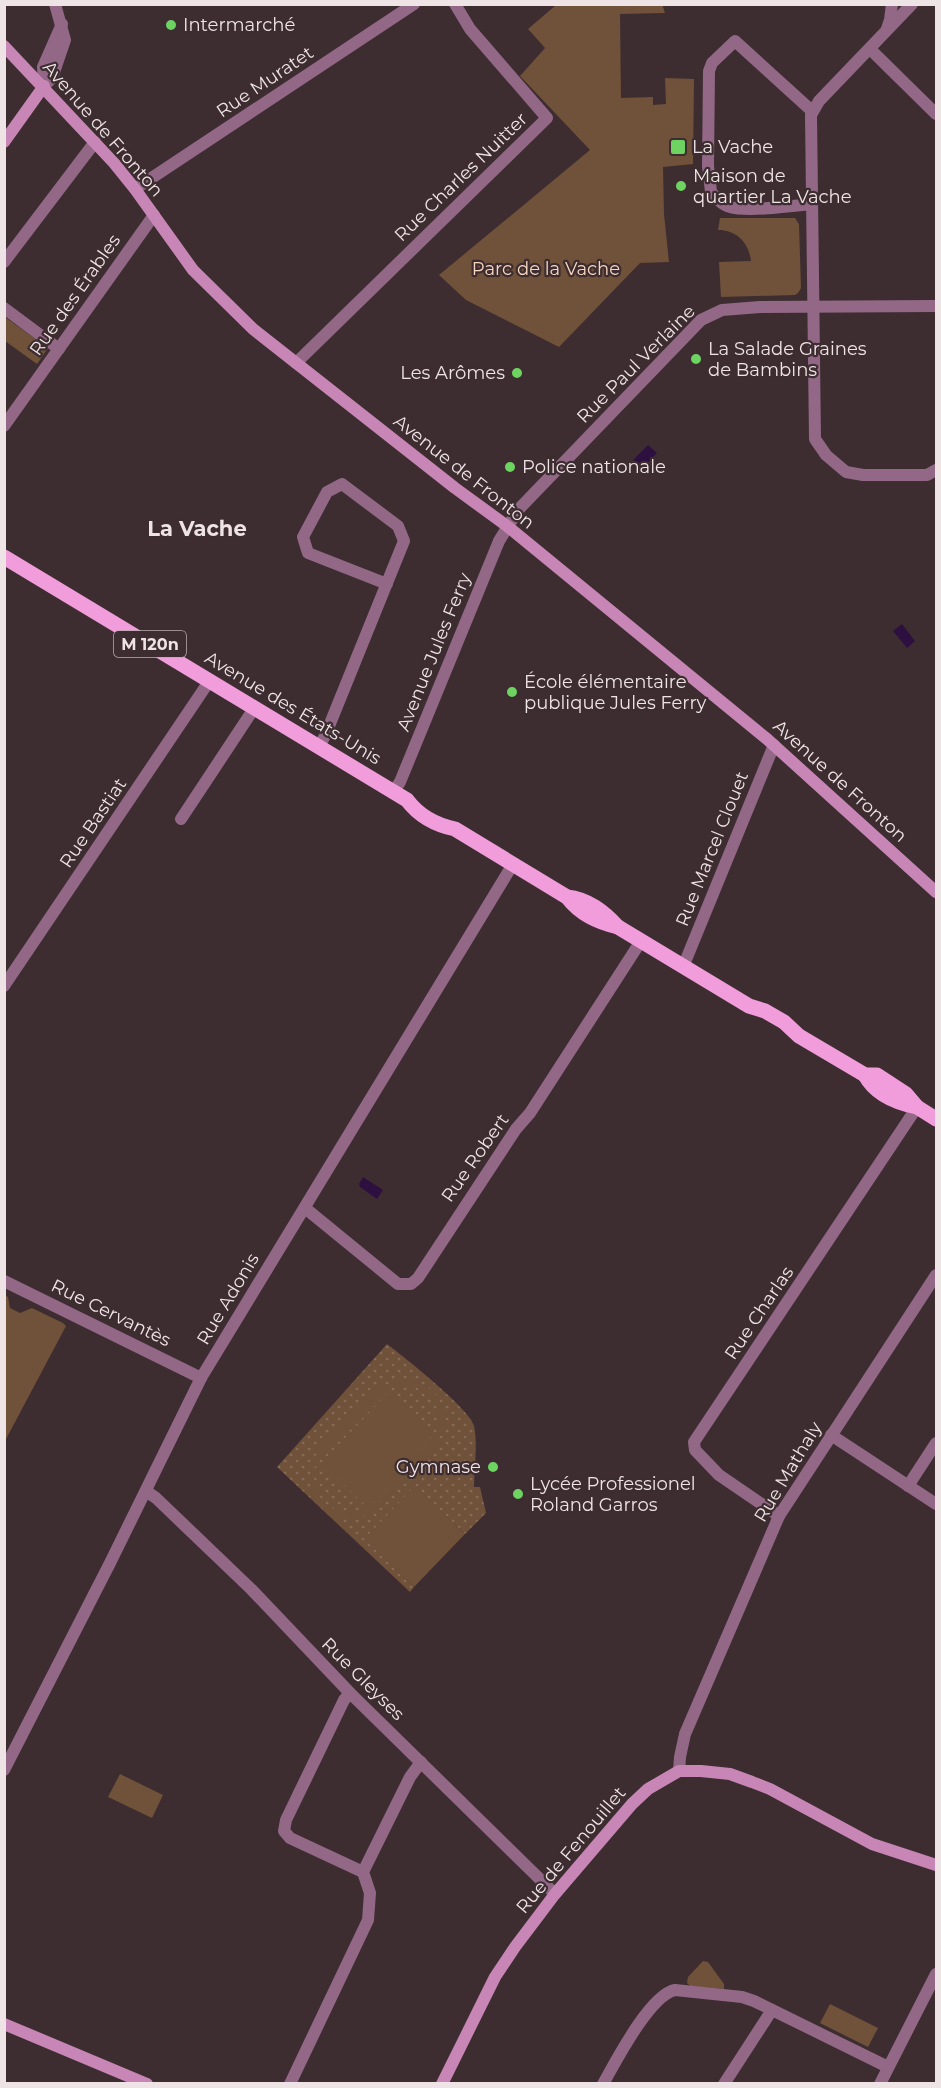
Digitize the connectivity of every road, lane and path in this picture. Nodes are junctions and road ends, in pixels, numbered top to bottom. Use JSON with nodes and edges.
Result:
{"nodes":[{"id":1,"x":55,"y":4,"type":"edge"},
{"id":2,"x":414,"y":4,"type":"edge"},
{"id":3,"x":455,"y":4,"type":"edge"},
{"id":4,"x":892,"y":4,"type":"edge"},
{"id":5,"x":912,"y":4,"type":"edge"},
{"id":6,"x":883,"y":34,"type":"junction"},
{"id":7,"x":4,"y":46,"type":"edge"},
{"id":8,"x":870,"y":49,"type":"junction"},
{"id":9,"x":44,"y":86,"type":"junction"},
{"id":10,"x":812,"y":111,"type":"junction"},
{"id":11,"x":936,"y":114,"type":"edge"},
{"id":12,"x":4,"y":142,"type":"edge"},
{"id":13,"x":95,"y":142,"type":"junction"},
{"id":14,"x":135,"y":189,"type":"junction"},
{"id":15,"x":812,"y":204,"type":"junction"},
{"id":16,"x":154,"y":215,"type":"junction"},
{"id":17,"x":4,"y":262,"type":"edge"},
{"id":18,"x":812,"y":306,"type":"junction"},
{"id":19,"x":936,"y":306,"type":"edge"},
{"id":20,"x":4,"y":308,"type":"edge"},
{"id":21,"x":59,"y":349,"type":"junction"},
{"id":22,"x":296,"y":363,"type":"junction"},
{"id":23,"x":7,"y":417,"type":"edge"},
{"id":24,"x":936,"y":470,"type":"edge"},
{"id":25,"x":507,"y":526,"type":"junction"},
{"id":26,"x":6,"y":562,"type":"edge"},
{"id":27,"x":387,"y":584,"type":"junction"},
{"id":28,"x":210,"y":680,"type":"junction"},
{"id":29,"x":255,"y":707,"type":"junction"},
{"id":30,"x":774,"y":745,"type":"junction"},
{"id":31,"x":319,"y":746,"type":"junction"},
{"id":32,"x":393,"y":792,"type":"junction"},
{"id":33,"x":181,"y":819,"type":"dead end"},
{"id":34,"x":513,"y":864,"type":"junction"},
{"id":35,"x":936,"y":892,"type":"edge"},
{"id":36,"x":641,"y":941,"type":"junction"},
{"id":37,"x":683,"y":967,"type":"junction"},
{"id":38,"x":4,"y":986,"type":"edge"},
{"id":39,"x":917,"y":1107,"type":"junction"},
{"id":40,"x":936,"y":1119,"type":"edge"},
{"id":41,"x":305,"y":1208,"type":"junction"},
{"id":42,"x":936,"y":1275,"type":"edge"},
{"id":43,"x":4,"y":1281,"type":"edge"},
{"id":44,"x":201,"y":1377,"type":"junction"},
{"id":45,"x":831,"y":1435,"type":"junction"},
{"id":46,"x":936,"y":1443,"type":"edge"},
{"id":47,"x":908,"y":1486,"type":"junction"},
{"id":48,"x":146,"y":1491,"type":"junction"},
{"id":49,"x":936,"y":1504,"type":"edge"},
{"id":50,"x":779,"y":1516,"type":"junction"},
{"id":51,"x":350,"y":1693,"type":"junction"},
{"id":52,"x":421,"y":1762,"type":"junction"},
{"id":53,"x":4,"y":1770,"type":"edge"},
{"id":54,"x":679,"y":1771,"type":"junction"},
{"id":55,"x":936,"y":1865,"type":"edge"},
{"id":56,"x":363,"y":1872,"type":"junction"},
{"id":57,"x":555,"y":1894,"type":"junction"},
{"id":58,"x":936,"y":1974,"type":"edge"},
{"id":59,"x":772,"y":2010,"type":"junction"},
{"id":60,"x":4,"y":2024,"type":"edge"},
{"id":61,"x":888,"y":2067,"type":"junction"},
{"id":62,"x":147,"y":2084,"type":"edge"},
{"id":63,"x":290,"y":2084,"type":"edge"},
{"id":64,"x":442,"y":2084,"type":"edge"},
{"id":65,"x":603,"y":2084,"type":"edge"},
{"id":66,"x":724,"y":2084,"type":"edge"},
{"id":67,"x":880,"y":2084,"type":"edge"}],
"edges":[{"from":1,"to":9,"type":"street"},
{"from":2,"to":14,"type":"street","name":"Rue Muratet"},
{"from":3,"to":22,"type":"street","name":"Rue Charles Nuitter"},
{"from":4,"to":6,"type":"street"},
{"from":5,"to":6,"type":"street"},
{"from":6,"to":8,"type":"street"},
{"from":7,"to":9,"type":"street","name":"Avenue de Fronton"},
{"from":8,"to":10,"type":"street"},
{"from":8,"to":11,"type":"street"},
{"from":9,"to":12,"type":"street"},
{"from":9,"to":13,"type":"street","name":"Avenue de Fronton"},
{"from":10,"to":15,"type":"street"},
{"from":10,"to":15,"type":"street"},
{"from":13,"to":14,"type":"street","name":"Avenue de Fronton"},
{"from":13,"to":17,"type":"street"},
{"from":14,"to":16,"type":"street","name":"Avenue de Fronton"},
{"from":15,"to":18,"type":"street"},
{"from":16,"to":21,"type":"street","name":"Rue des Érables"},
{"from":16,"to":22,"type":"street","name":"Avenue de Fronton"},
{"from":18,"to":19,"type":"street","name":"Rue Paul Verlaine"},
{"from":18,"to":24,"type":"street"},
{"from":18,"to":25,"type":"street","name":"Rue Paul Verlaine"},
{"from":20,"to":21,"type":"street"},
{"from":21,"to":23,"type":"street","name":"Rue des Érables"},
{"from":22,"to":25,"type":"street","name":"Avenue de Fronton"},
{"from":25,"to":30,"type":"street","name":"Avenue de Fronton"},
{"from":25,"to":32,"type":"street","name":"Avenue Jules Ferry"},
{"from":26,"to":28,"type":"main road","name":"Avenue des États-Unis","number":"M 120n"},
{"from":27,"to":27,"type":"street"},
{"from":27,"to":31,"type":"street"},
{"from":28,"to":29,"type":"main road","name":"Avenue des États-Unis","number":"M 120n"},
{"from":28,"to":38,"type":"street","name":"Rue Bastiat"},
{"from":29,"to":31,"type":"main road","name":"Avenue des États-Unis","number":"M 120n"},
{"from":29,"to":33,"type":"street"},
{"from":30,"to":35,"type":"street","name":"Avenue de Fronton"},
{"from":30,"to":37,"type":"street","name":"Rue Marcel Clouet"},
{"from":31,"to":32,"type":"main road","name":"Avenue des États-Unis","number":"M 120n"},
{"from":32,"to":34,"type":"main road","name":"Avenue des États-Unis","number":"M 120n"},
{"from":34,"to":36,"type":"main road","name":"Avenue des États-Unis","number":"M 120n"},
{"from":34,"to":41,"type":"street","name":"Rue Adonis"},
{"from":36,"to":37,"type":"main road","name":"Avenue des États-Unis","number":"M 120n"},
{"from":36,"to":41,"type":"street","name":"Rue Robert"},
{"from":37,"to":39,"type":"main road","name":"Avenue des États-Unis","number":"M 120n"},
{"from":39,"to":40,"type":"main road","name":"Avenue des États-Unis","number":"M 120n"},
{"from":39,"to":50,"type":"street","name":"Rue Charlas"},
{"from":41,"to":44,"type":"street","name":"Rue Adonis"},
{"from":42,"to":45,"type":"street","name":"Rue Mathaly"},
{"from":43,"to":44,"type":"street","name":"Rue Cervantès"},
{"from":44,"to":48,"type":"street","name":"Rue Adonis"},
{"from":45,"to":47,"type":"street"},
{"from":45,"to":50,"type":"street","name":"Rue Mathaly"},
{"from":46,"to":47,"type":"street"},
{"from":47,"to":49,"type":"street"},
{"from":48,"to":51,"type":"street","name":"Rue Gleyses"},
{"from":48,"to":53,"type":"street","name":"Rue Adonis"},
{"from":50,"to":54,"type":"street","name":"Rue Mathaly"},
{"from":51,"to":52,"type":"street","name":"Rue Gleyses"},
{"from":51,"to":56,"type":"street"},
{"from":52,"to":56,"type":"street"},
{"from":52,"to":57,"type":"street","name":"Rue Gleyses"},
{"from":54,"to":55,"type":"street"},
{"from":54,"to":57,"type":"street","name":"Rue de Fenouillet"},
{"from":56,"to":63,"type":"street"},
{"from":57,"to":64,"type":"street","name":"Rue de Fenouillet"},
{"from":58,"to":61,"type":"street"},
{"from":59,"to":61,"type":"street"},
{"from":59,"to":65,"type":"street"},
{"from":59,"to":66,"type":"street"},
{"from":60,"to":62,"type":"street"},
{"from":61,"to":67,"type":"street"}]}
